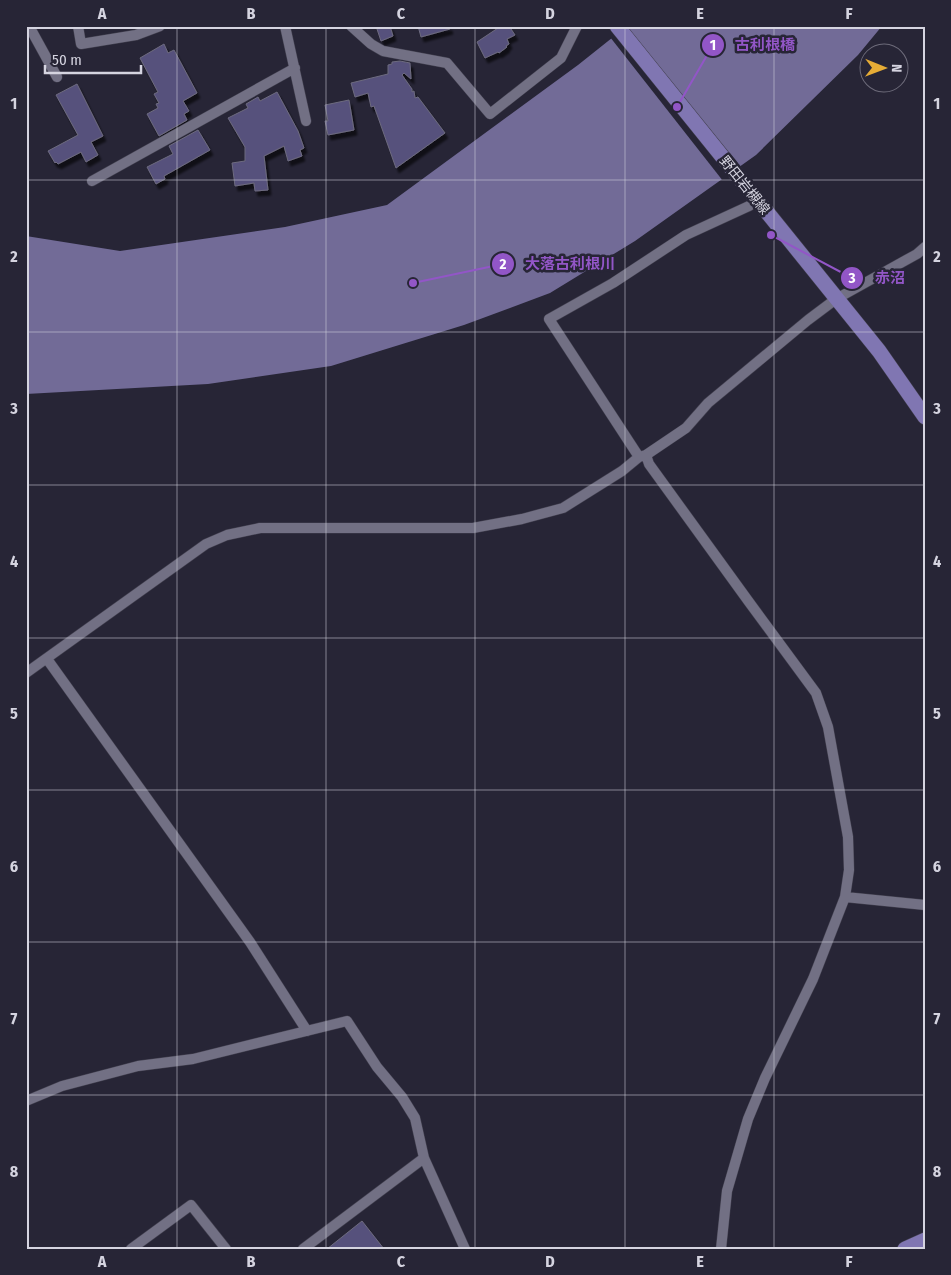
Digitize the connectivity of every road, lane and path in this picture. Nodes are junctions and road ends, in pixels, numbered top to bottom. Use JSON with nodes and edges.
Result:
{"nodes":[{"id":1,"x":30,"y":26,"type":"edge"},
{"id":2,"x":78,"y":26,"type":"edge"},
{"id":3,"x":160,"y":26,"type":"edge"},
{"id":4,"x":285,"y":26,"type":"edge"},
{"id":5,"x":351,"y":26,"type":"edge"},
{"id":6,"x":576,"y":26,"type":"edge"},
{"id":7,"x":618,"y":28,"type":"edge"},
{"id":8,"x":294,"y":68,"type":"junction"},
{"id":9,"x":57,"y":77,"type":"dead end"},
{"id":10,"x":306,"y":121,"type":"dead end"},
{"id":11,"x":92,"y":181,"type":"dead end"},
{"id":12,"x":757,"y":200,"type":"junction"},
{"id":13,"x":922,"y":252,"type":"edge"},
{"id":14,"x":836,"y":299,"type":"junction"},
{"id":15,"x":925,"y":417,"type":"edge"},
{"id":16,"x":642,"y":456,"type":"junction"},
{"id":17,"x":47,"y":659,"type":"junction"},
{"id":18,"x":26,"y":673,"type":"edge"},
{"id":19,"x":845,"y":897,"type":"junction"},
{"id":20,"x":925,"y":905,"type":"edge"},
{"id":21,"x":307,"y":1030,"type":"junction"},
{"id":22,"x":26,"y":1101,"type":"edge"},
{"id":23,"x":424,"y":1158,"type":"junction"},
{"id":24,"x":925,"y":1240,"type":"edge"},
{"id":25,"x":131,"y":1249,"type":"edge"},
{"id":26,"x":226,"y":1249,"type":"edge"},
{"id":27,"x":303,"y":1249,"type":"edge"},
{"id":28,"x":465,"y":1249,"type":"edge"},
{"id":29,"x":721,"y":1249,"type":"edge"},
{"id":30,"x":905,"y":1249,"type":"edge"}],
"edges":[{"from":1,"to":9,"type":"street"},
{"from":2,"to":3,"type":"street"},
{"from":4,"to":8,"type":"street"},
{"from":5,"to":6,"type":"street"},
{"from":7,"to":12,"type":"main road","name":"野田岩槻線"},
{"from":8,"to":10,"type":"street"},
{"from":8,"to":11,"type":"street"},
{"from":12,"to":14,"type":"main road","name":"野田岩槻線"},
{"from":12,"to":16,"type":"street"},
{"from":13,"to":14,"type":"street"},
{"from":14,"to":15,"type":"main road","name":"野田岩槻線"},
{"from":14,"to":16,"type":"street"},
{"from":16,"to":17,"type":"street"},
{"from":16,"to":19,"type":"street"},
{"from":17,"to":18,"type":"street"},
{"from":17,"to":21,"type":"street"},
{"from":19,"to":20,"type":"street"},
{"from":19,"to":29,"type":"street"},
{"from":21,"to":22,"type":"street"},
{"from":21,"to":23,"type":"street"},
{"from":23,"to":27,"type":"street"},
{"from":23,"to":28,"type":"street"},
{"from":24,"to":30,"type":"main road"},
{"from":25,"to":26,"type":"street"}]}
